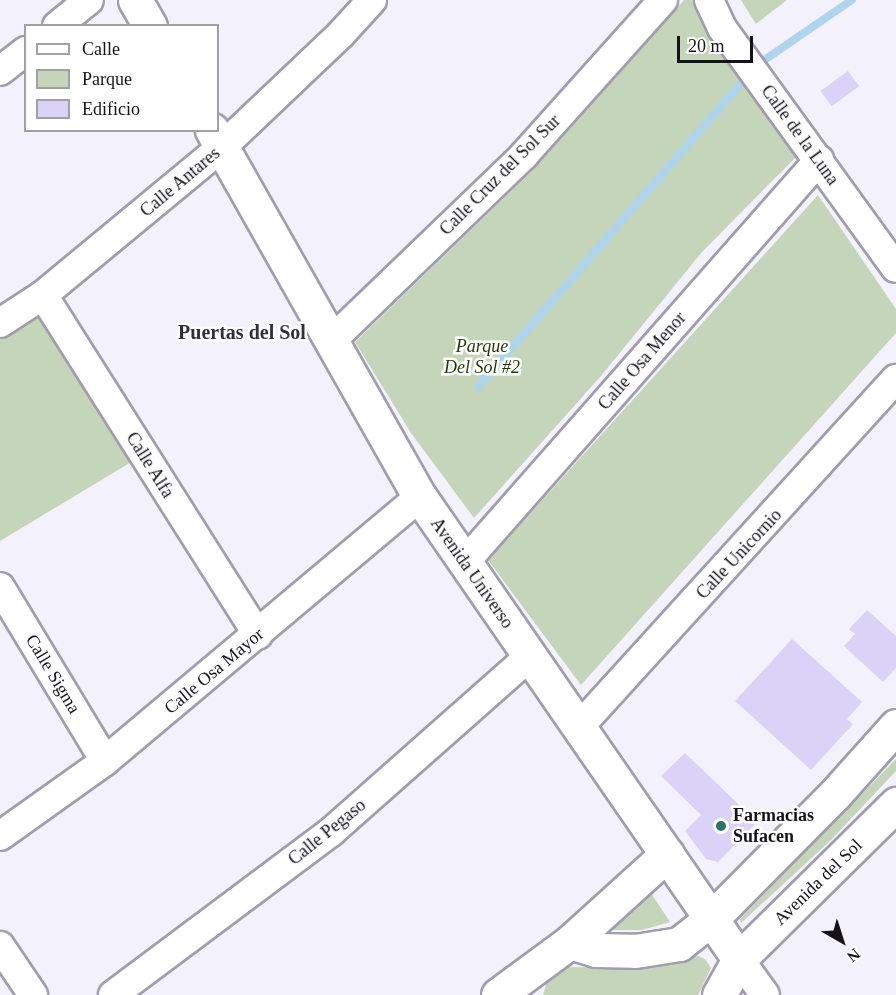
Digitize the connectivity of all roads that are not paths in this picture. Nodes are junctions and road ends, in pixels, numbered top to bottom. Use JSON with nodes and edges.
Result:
{"nodes":[{"id":1,"x":89,"y":0,"type":"edge"},
{"id":2,"x":135,"y":0,"type":"edge"},
{"id":3,"x":372,"y":0,"type":"edge"},
{"id":4,"x":663,"y":0,"type":"edge"},
{"id":5,"x":709,"y":0,"type":"edge"},
{"id":6,"x":59,"y":24,"type":"edge"},
{"id":7,"x":149,"y":24,"type":"edge"},
{"id":8,"x":24,"y":53,"type":"edge"},
{"id":9,"x":0,"y":71,"type":"edge"},
{"id":10,"x":217,"y":139,"type":"edge"},
{"id":11,"x":819,"y":160,"type":"junction"},
{"id":12,"x":896,"y":268,"type":"edge"},
{"id":13,"x":43,"y":295,"type":"junction"},
{"id":14,"x":0,"y":323,"type":"edge"},
{"id":15,"x":330,"y":342,"type":"junction"},
{"id":16,"x":896,"y":379,"type":"edge"},
{"id":17,"x":420,"y":497,"type":"junction"},
{"id":18,"x":465,"y":562,"type":"junction"},
{"id":19,"x":0,"y":587,"type":"edge"},
{"id":20,"x":258,"y":635,"type":"junction"},
{"id":21,"x":530,"y":656,"type":"junction"},
{"id":22,"x":896,"y":726,"type":"edge"},
{"id":23,"x":579,"y":727,"type":"junction"},
{"id":24,"x":105,"y":761,"type":"junction"},
{"id":25,"x":896,"y":804,"type":"edge"},
{"id":26,"x":0,"y":836,"type":"edge"},
{"id":27,"x":667,"y":854,"type":"junction"},
{"id":28,"x":711,"y":919,"type":"junction"},
{"id":29,"x":570,"y":942,"type":"junction"},
{"id":30,"x":0,"y":946,"type":"edge"},
{"id":31,"x":739,"y":959,"type":"junction"},
{"id":32,"x":33,"y":995,"type":"edge"},
{"id":33,"x":113,"y":995,"type":"edge"},
{"id":34,"x":498,"y":995,"type":"edge"},
{"id":35,"x":719,"y":995,"type":"edge"},
{"id":36,"x":765,"y":995,"type":"edge"}],
"edges":[{"from":1,"to":6,"type":"street"},
{"from":2,"to":7,"type":"street"},
{"from":3,"to":10,"type":"street","name":"Calle Antares"},
{"from":4,"to":15,"type":"street","name":"Calle Cruz del Sol Sur"},
{"from":5,"to":11,"type":"street","name":"Calle de la Luna"},
{"from":8,"to":9,"type":"street"},
{"from":10,"to":13,"type":"street","name":"Calle Antares"},
{"from":10,"to":15,"type":"street","name":"Avenida Universo"},
{"from":11,"to":12,"type":"street","name":"Calle de la Luna"},
{"from":11,"to":18,"type":"street","name":"Calle Osa Menor"},
{"from":13,"to":14,"type":"street","name":"Calle Antares"},
{"from":13,"to":20,"type":"street","name":"Calle Alfa"},
{"from":15,"to":17,"type":"street","name":"Avenida Universo"},
{"from":16,"to":23,"type":"street","name":"Calle Unicornio"},
{"from":17,"to":18,"type":"street","name":"Avenida Universo"},
{"from":17,"to":20,"type":"street","name":"Calle Osa Mayor"},
{"from":18,"to":21,"type":"street","name":"Avenida Universo"},
{"from":19,"to":24,"type":"street","name":"Calle Sigma"},
{"from":20,"to":24,"type":"street","name":"Calle Osa Mayor"},
{"from":21,"to":23,"type":"street","name":"Avenida Universo"},
{"from":21,"to":33,"type":"street","name":"Calle Pegaso"},
{"from":22,"to":28,"type":"street"},
{"from":23,"to":27,"type":"street","name":"Avenida Universo"},
{"from":24,"to":26,"type":"street","name":"Calle Osa Mayor"},
{"from":25,"to":31,"type":"street","name":"Avenida del Sol"},
{"from":27,"to":28,"type":"street","name":"Avenida Universo"},
{"from":27,"to":29,"type":"street"},
{"from":28,"to":29,"type":"street"},
{"from":28,"to":31,"type":"street","name":"Avenida Universo"},
{"from":29,"to":34,"type":"street"},
{"from":30,"to":32,"type":"street"},
{"from":31,"to":35,"type":"street","name":"Avenida del Sol"},
{"from":31,"to":36,"type":"street","name":"Avenida Universo"}]}
